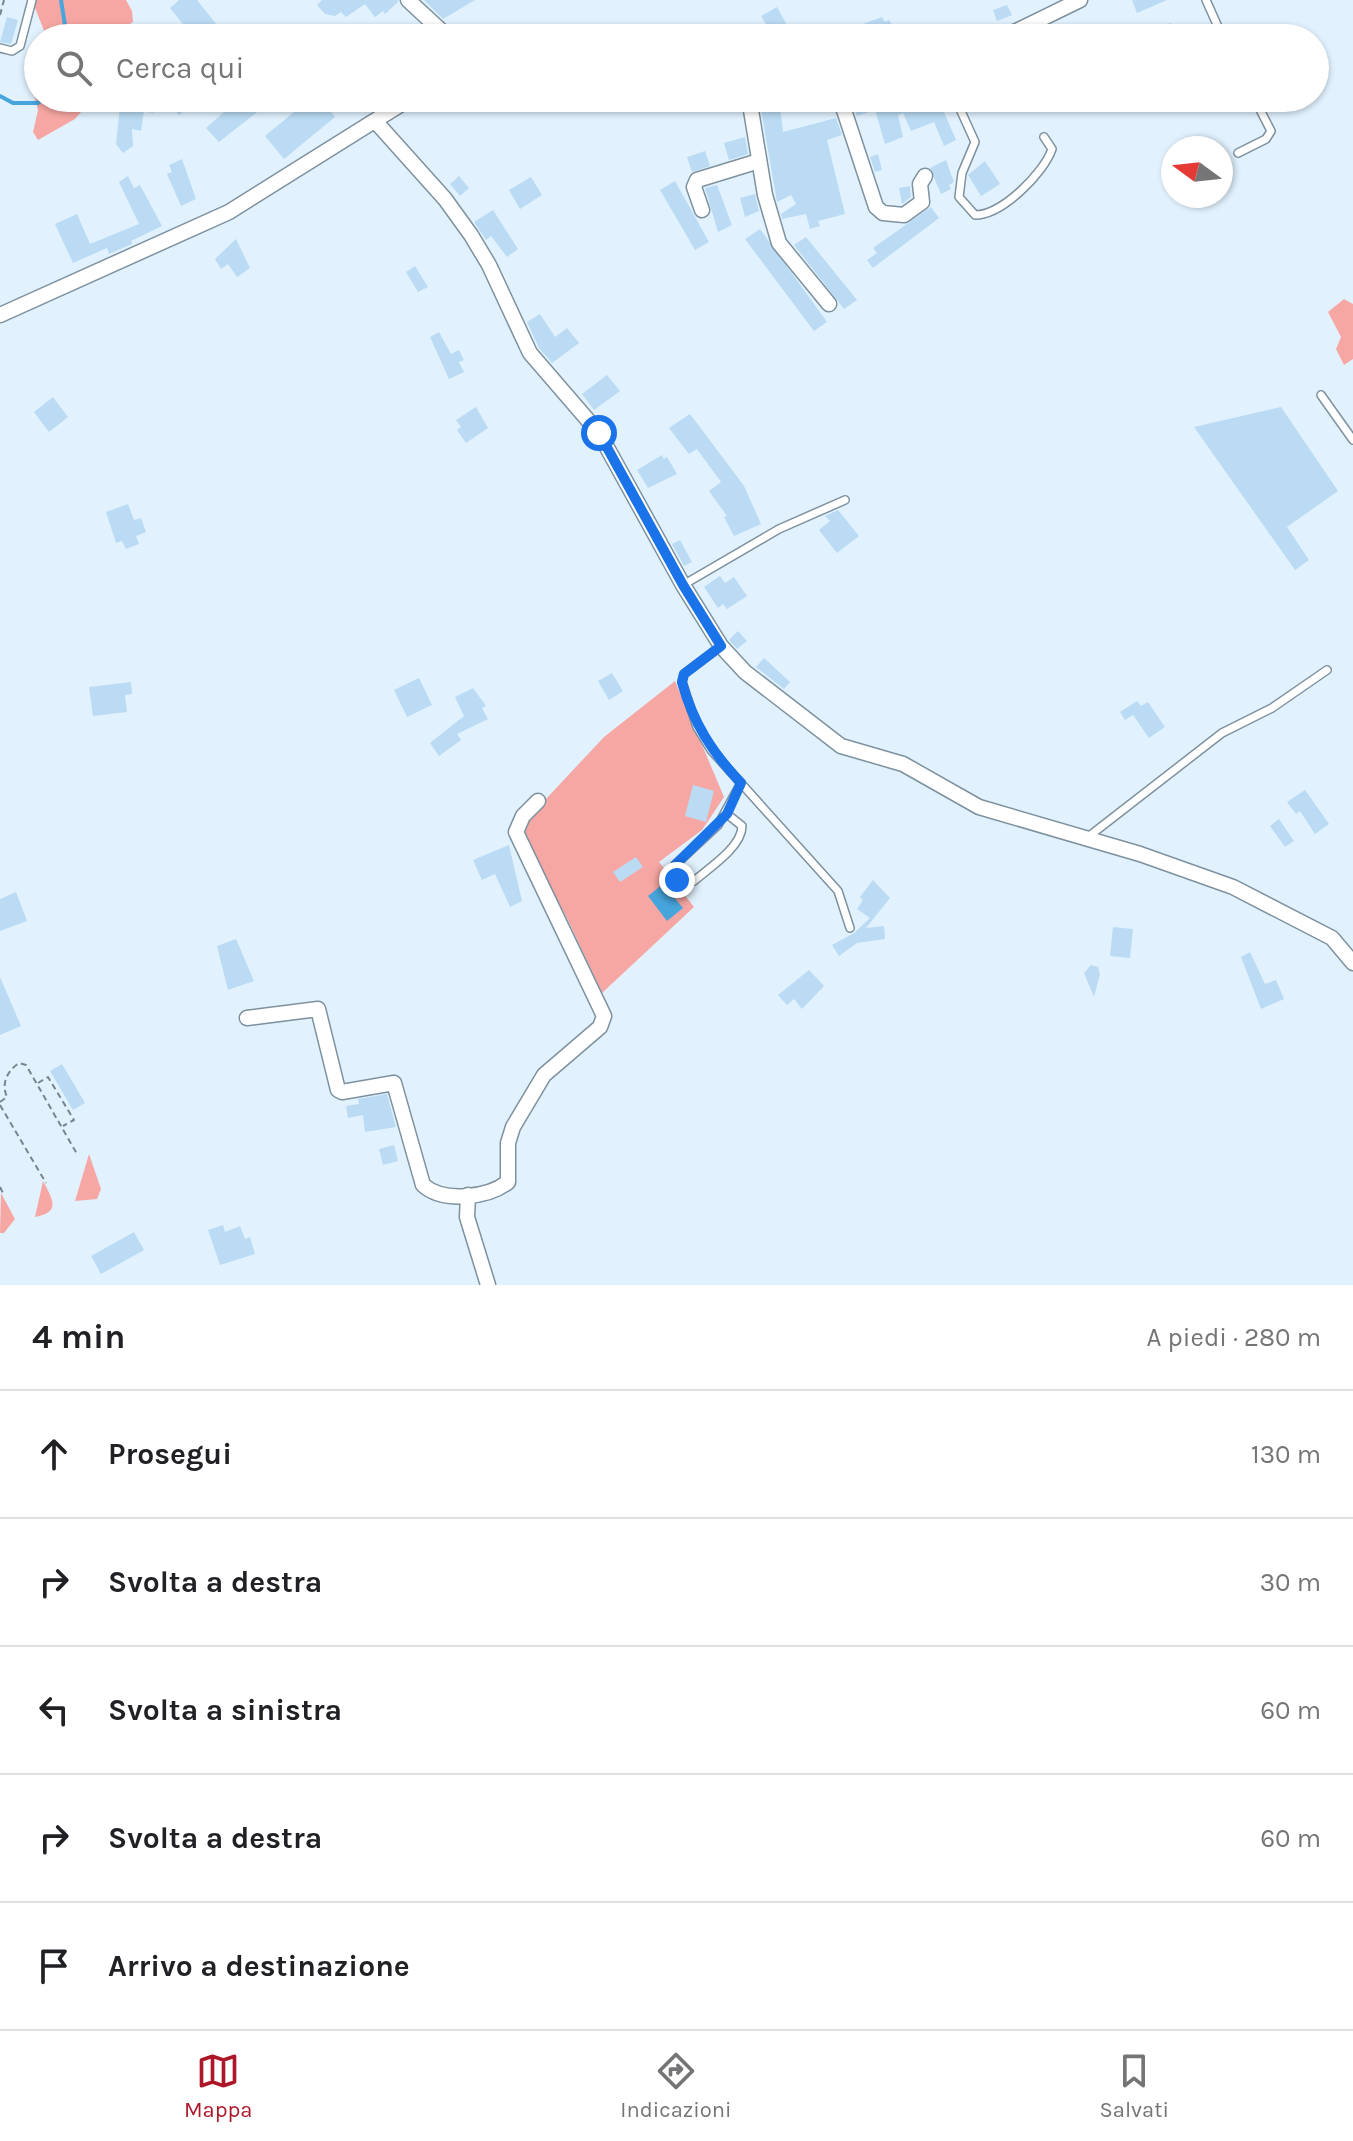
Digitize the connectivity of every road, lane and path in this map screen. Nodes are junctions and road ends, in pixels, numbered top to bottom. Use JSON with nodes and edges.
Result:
{"nodes":[{"id":1,"x":4,"y":0,"type":"edge"},
{"id":2,"x":32,"y":0,"type":"edge"},
{"id":3,"x":408,"y":0,"type":"edge"},
{"id":4,"x":1080,"y":0,"type":"edge"},
{"id":5,"x":1206,"y":0,"type":"edge"},
{"id":6,"x":0,"y":15,"type":"edge"},
{"id":7,"x":26,"y":24,"type":"edge"},
{"id":8,"x":434,"y":24,"type":"edge"},
{"id":9,"x":1031,"y":24,"type":"edge"},
{"id":10,"x":1217,"y":24,"type":"edge"},
{"id":11,"x":24,"y":31,"type":"edge"},
{"id":12,"x":0,"y":48,"type":"edge"},
{"id":13,"x":391,"y":112,"type":"edge"},
{"id":14,"x":751,"y":112,"type":"edge"},
{"id":15,"x":845,"y":112,"type":"edge"},
{"id":16,"x":961,"y":112,"type":"edge"},
{"id":17,"x":1261,"y":112,"type":"edge"},
{"id":18,"x":376,"y":122,"type":"junction"},
{"id":19,"x":1044,"y":137,"type":"dead end"},
{"id":20,"x":1238,"y":153,"type":"dead end"},
{"id":21,"x":759,"y":161,"type":"junction"},
{"id":22,"x":925,"y":176,"type":"dead end"},
{"id":23,"x":702,"y":210,"type":"dead end"},
{"id":24,"x":829,"y":304,"type":"dead end"},
{"id":25,"x":0,"y":315,"type":"edge"},
{"id":26,"x":1321,"y":395,"type":"dead end"},
{"id":27,"x":1353,"y":440,"type":"edge"},
{"id":28,"x":845,"y":500,"type":"dead end"},
{"id":29,"x":683,"y":585,"type":"junction"},
{"id":30,"x":721,"y":646,"type":"junction"},
{"id":31,"x":1327,"y":670,"type":"dead end"},
{"id":32,"x":741,"y":783,"type":"junction"},
{"id":33,"x":538,"y":801,"type":"dead end"},
{"id":34,"x":727,"y":814,"type":"junction"},
{"id":35,"x":1087,"y":839,"type":"junction"},
{"id":36,"x":850,"y":928,"type":"dead end"},
{"id":37,"x":1353,"y":963,"type":"edge"},
{"id":38,"x":247,"y":1018,"type":"dead end"},
{"id":39,"x":37,"y":1084,"type":"junction"},
{"id":40,"x":0,"y":1104,"type":"edge"},
{"id":41,"x":62,"y":1127,"type":"junction"},
{"id":42,"x":77,"y":1154,"type":"dead end"},
{"id":43,"x":46,"y":1183,"type":"dead end"},
{"id":44,"x":0,"y":1187,"type":"edge"},
{"id":45,"x":3,"y":1193,"type":"dead end"},
{"id":46,"x":468,"y":1195,"type":"junction"},
{"id":47,"x":488,"y":1285,"type":"edge"}],
"edges":[{"from":1,"to":6,"type":"path"},
{"from":2,"to":7,"type":"lane"},
{"from":3,"to":8,"type":"street"},
{"from":4,"to":9,"type":"street"},
{"from":5,"to":10,"type":"lane"},
{"from":11,"to":12,"type":"lane"},
{"from":13,"to":18,"type":"street"},
{"from":14,"to":21,"type":"street"},
{"from":15,"to":22,"type":"street"},
{"from":16,"to":19,"type":"lane"},
{"from":17,"to":20,"type":"lane"},
{"from":18,"to":25,"type":"street"},
{"from":18,"to":29,"type":"street"},
{"from":21,"to":23,"type":"street"},
{"from":21,"to":24,"type":"street"},
{"from":26,"to":27,"type":"lane"},
{"from":28,"to":29,"type":"lane"},
{"from":29,"to":30,"type":"street"},
{"from":30,"to":32,"type":"lane"},
{"from":30,"to":35,"type":"street"},
{"from":31,"to":35,"type":"lane"},
{"from":32,"to":34,"type":"lane"},
{"from":32,"to":36,"type":"lane"},
{"from":33,"to":46,"type":"street"},
{"from":34,"to":34,"type":"lane"},
{"from":35,"to":37,"type":"street"},
{"from":38,"to":46,"type":"street"},
{"from":39,"to":40,"type":"path"},
{"from":39,"to":41,"type":"path"},
{"from":39,"to":41,"type":"path"},
{"from":40,"to":43,"type":"path"},
{"from":41,"to":42,"type":"path"},
{"from":44,"to":45,"type":"path"},
{"from":46,"to":47,"type":"street"}]}
